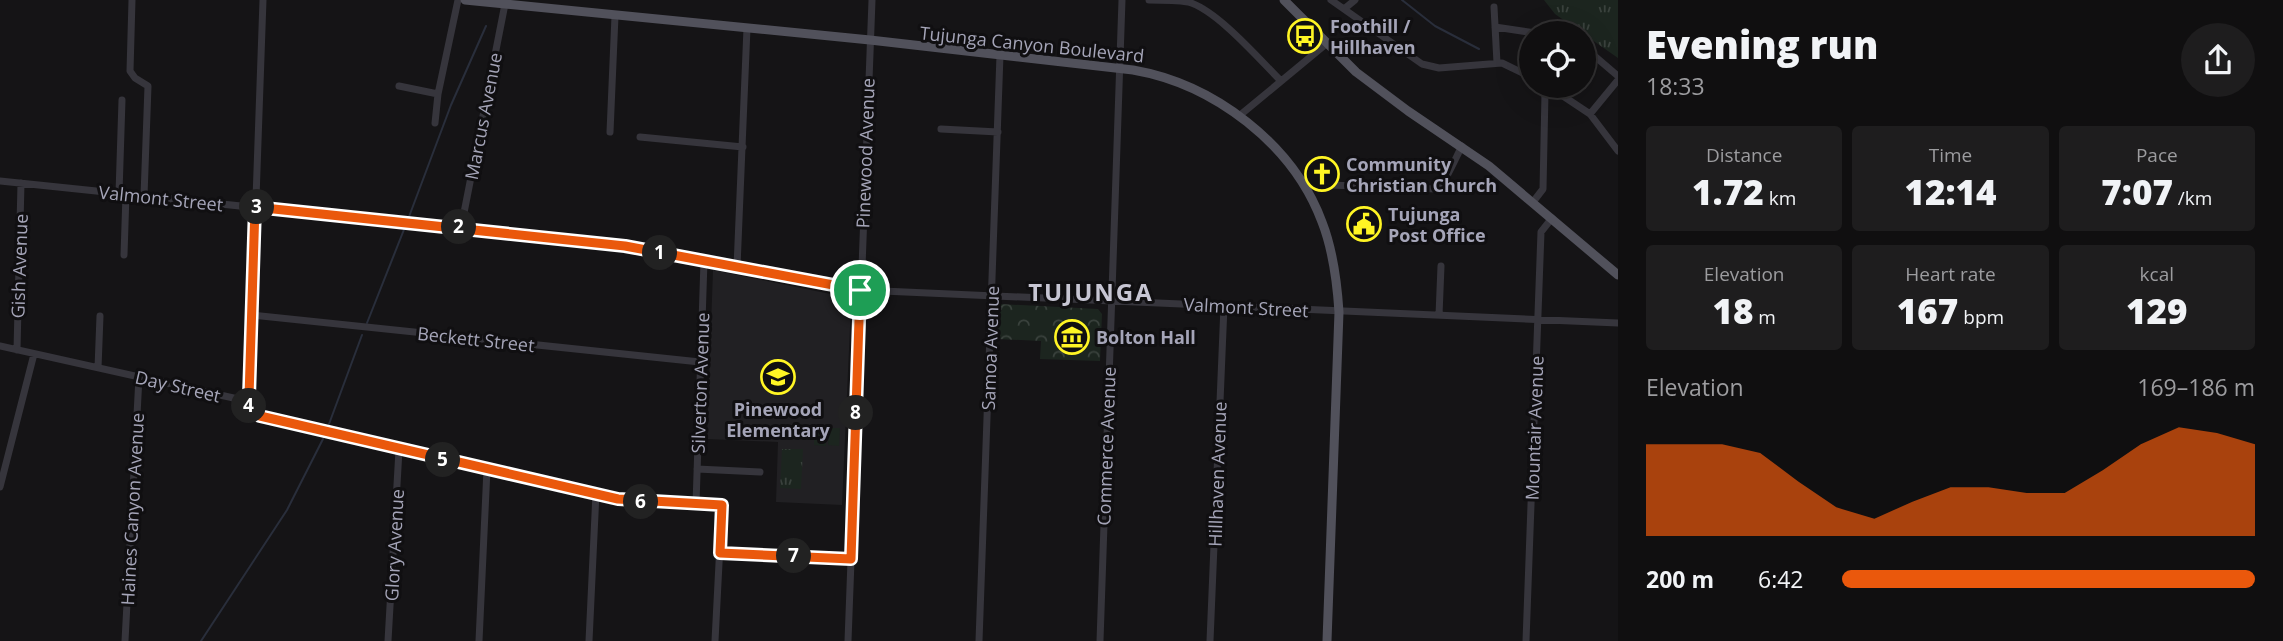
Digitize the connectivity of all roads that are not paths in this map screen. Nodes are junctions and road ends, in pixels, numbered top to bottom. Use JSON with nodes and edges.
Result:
{"nodes":[{"id":1,"x":132,"y":0,"type":"edge"},
{"id":2,"x":263,"y":0,"type":"edge"},
{"id":3,"x":458,"y":0,"type":"edge"},
{"id":4,"x":465,"y":0,"type":"edge"},
{"id":5,"x":872,"y":0,"type":"edge"},
{"id":6,"x":1122,"y":0,"type":"edge"},
{"id":7,"x":1149,"y":0,"type":"edge"},
{"id":8,"x":1284,"y":0,"type":"edge"},
{"id":9,"x":1331,"y":0,"type":"edge"},
{"id":10,"x":1355,"y":0,"type":"edge"},
{"id":11,"x":482,"y":1,"type":"edge"},
{"id":12,"x":505,"y":4,"type":"junction"},
{"id":13,"x":1494,"y":7,"type":"dead end"},
{"id":14,"x":1344,"y":9,"type":"junction"},
{"id":15,"x":615,"y":16,"type":"junction"},
{"id":16,"x":1495,"y":27,"type":"junction"},
{"id":17,"x":747,"y":28,"type":"junction"},
{"id":18,"x":1519,"y":31,"type":"edge"},
{"id":19,"x":870,"y":40,"type":"junction"},
{"id":20,"x":1326,"y":44,"type":"junction"},
{"id":21,"x":1000,"y":55,"type":"junction"},
{"id":22,"x":1596,"y":58,"type":"edge"},
{"id":23,"x":1497,"y":63,"type":"junction"},
{"id":24,"x":1119,"y":69,"type":"junction"},
{"id":25,"x":1519,"y":71,"type":"edge"},
{"id":26,"x":1618,"y":78,"type":"edge"},
{"id":27,"x":1281,"y":81,"type":"junction"},
{"id":28,"x":399,"y":86,"type":"dead end"},
{"id":29,"x":438,"y":94,"type":"junction"},
{"id":30,"x":1545,"y":98,"type":"edge"},
{"id":31,"x":1566,"y":98,"type":"edge"},
{"id":32,"x":122,"y":100,"type":"dead end"},
{"id":33,"x":1590,"y":114,"type":"junction"},
{"id":34,"x":1239,"y":116,"type":"junction"},
{"id":35,"x":435,"y":122,"type":"dead end"},
{"id":36,"x":941,"y":130,"type":"dead end"},
{"id":37,"x":610,"y":132,"type":"dead end"},
{"id":38,"x":998,"y":132,"type":"junction"},
{"id":39,"x":640,"y":137,"type":"dead end"},
{"id":40,"x":1462,"y":146,"type":"junction"},
{"id":41,"x":743,"y":147,"type":"junction"},
{"id":42,"x":1618,"y":151,"type":"edge"},
{"id":43,"x":0,"y":181,"type":"edge"},
{"id":44,"x":22,"y":183,"type":"junction"},
{"id":45,"x":1303,"y":184,"type":"junction"},
{"id":46,"x":123,"y":194,"type":"junction"},
{"id":47,"x":144,"y":196,"type":"junction"},
{"id":48,"x":1533,"y":202,"type":"junction"},
{"id":49,"x":255,"y":207,"type":"junction"},
{"id":50,"x":1552,"y":218,"type":"junction"},
{"id":51,"x":461,"y":228,"type":"junction"},
{"id":52,"x":124,"y":255,"type":"dead end"},
{"id":53,"x":704,"y":261,"type":"junction"},
{"id":54,"x":1441,"y":266,"type":"dead end"},
{"id":55,"x":737,"y":267,"type":"junction"},
{"id":56,"x":1618,"y":275,"type":"edge"},
{"id":57,"x":860,"y":290,"type":"junction"},
{"id":58,"x":992,"y":296,"type":"junction"},
{"id":59,"x":1111,"y":302,"type":"junction"},
{"id":60,"x":1224,"y":306,"type":"junction"},
{"id":61,"x":1339,"y":312,"type":"junction"},
{"id":62,"x":252,"y":315,"type":"junction"},
{"id":63,"x":1439,"y":315,"type":"junction"},
{"id":64,"x":100,"y":316,"type":"dead end"},
{"id":65,"x":1538,"y":320,"type":"junction"},
{"id":66,"x":1618,"y":323,"type":"edge"},
{"id":67,"x":0,"y":346,"type":"edge"},
{"id":68,"x":17,"y":350,"type":"junction"},
{"id":69,"x":34,"y":354,"type":"junction"},
{"id":70,"x":700,"y":362,"type":"junction"},
{"id":71,"x":98,"y":368,"type":"junction"},
{"id":72,"x":139,"y":377,"type":"junction"},
{"id":73,"x":247,"y":403,"type":"junction"},
{"id":74,"x":399,"y":450,"type":"junction"},
{"id":75,"x":487,"y":469,"type":"junction"},
{"id":76,"x":697,"y":469,"type":"junction"},
{"id":77,"x":760,"y":472,"type":"dead end"},
{"id":78,"x":0,"y":486,"type":"edge"},
{"id":79,"x":596,"y":493,"type":"junction"},
{"id":80,"x":696,"y":504,"type":"junction"},
{"id":81,"x":720,"y":553,"type":"junction"},
{"id":82,"x":851,"y":559,"type":"junction"},
{"id":83,"x":125,"y":641,"type":"edge"},
{"id":84,"x":388,"y":641,"type":"edge"},
{"id":85,"x":479,"y":641,"type":"edge"},
{"id":86,"x":589,"y":641,"type":"edge"},
{"id":87,"x":715,"y":641,"type":"edge"},
{"id":88,"x":848,"y":641,"type":"edge"},
{"id":89,"x":979,"y":641,"type":"edge"},
{"id":90,"x":1100,"y":641,"type":"edge"},
{"id":91,"x":1210,"y":641,"type":"edge"},
{"id":92,"x":1327,"y":641,"type":"edge"},
{"id":93,"x":1526,"y":641,"type":"edge"}],
"edges":[{"from":1,"to":47,"type":"street"},
{"from":2,"to":49,"type":"street"},
{"from":3,"to":29,"type":"street"},
{"from":4,"to":11,"type":"main road","name":"Tujunga Canyon Boulevard"},
{"from":5,"to":19,"type":"street","name":"Pinewood Avenue"},
{"from":6,"to":24,"type":"street","name":"Commerce Avenue"},
{"from":7,"to":27,"type":"street"},
{"from":8,"to":20,"type":"main road"},
{"from":9,"to":14,"type":"street"},
{"from":10,"to":14,"type":"street"},
{"from":11,"to":12,"type":"main road","name":"Tujunga Canyon Boulevard"},
{"from":12,"to":15,"type":"main road","name":"Tujunga Canyon Boulevard"},
{"from":12,"to":51,"type":"street","name":"Marcus Avenue"},
{"from":13,"to":16,"type":"street"},
{"from":14,"to":23,"type":"street"},
{"from":15,"to":17,"type":"main road","name":"Tujunga Canyon Boulevard"},
{"from":15,"to":37,"type":"street"},
{"from":16,"to":18,"type":"street"},
{"from":16,"to":23,"type":"street"},
{"from":17,"to":19,"type":"main road","name":"Tujunga Canyon Boulevard"},
{"from":17,"to":41,"type":"street"},
{"from":19,"to":21,"type":"main road","name":"Tujunga Canyon Boulevard"},
{"from":19,"to":57,"type":"street","name":"Pinewood Avenue"},
{"from":20,"to":27,"type":"street"},
{"from":20,"to":40,"type":"main road"},
{"from":21,"to":24,"type":"main road","name":"Tujunga Canyon Boulevard"},
{"from":21,"to":38,"type":"street","name":"Samoa Avenue"},
{"from":22,"to":26,"type":"street"},
{"from":23,"to":25,"type":"street"},
{"from":24,"to":34,"type":"main road","name":"Tujunga Canyon Boulevard"},
{"from":24,"to":59,"type":"street","name":"Commerce Avenue"},
{"from":26,"to":33,"type":"street"},
{"from":27,"to":34,"type":"street"},
{"from":28,"to":29,"type":"street"},
{"from":29,"to":35,"type":"street"},
{"from":30,"to":48,"type":"street"},
{"from":31,"to":33,"type":"street"},
{"from":32,"to":46,"type":"street"},
{"from":33,"to":42,"type":"street"},
{"from":34,"to":45,"type":"main road","name":"Tujunga Canyon Boulevard"},
{"from":36,"to":38,"type":"street"},
{"from":38,"to":58,"type":"street","name":"Samoa Avenue"},
{"from":39,"to":41,"type":"street"},
{"from":40,"to":45,"type":"street"},
{"from":40,"to":48,"type":"main road"},
{"from":41,"to":55,"type":"street"},
{"from":43,"to":44,"type":"street","name":"Valmont Street"},
{"from":44,"to":46,"type":"street","name":"Valmont Street"},
{"from":44,"to":68,"type":"street","name":"Gish Avenue"},
{"from":45,"to":61,"type":"main road","name":"Tujunga Canyon Boulevard"},
{"from":46,"to":47,"type":"street","name":"Valmont Street"},
{"from":46,"to":52,"type":"street"},
{"from":47,"to":49,"type":"street","name":"Valmont Street"},
{"from":48,"to":50,"type":"main road"},
{"from":49,"to":51,"type":"street","name":"Valmont Street"},
{"from":49,"to":62,"type":"street"},
{"from":50,"to":56,"type":"main road"},
{"from":50,"to":65,"type":"street","name":"Mountair Avenue"},
{"from":51,"to":53,"type":"street","name":"Valmont Street"},
{"from":53,"to":55,"type":"street","name":"Valmont Street"},
{"from":53,"to":70,"type":"street","name":"Silverton Avenue"},
{"from":54,"to":63,"type":"street"},
{"from":55,"to":57,"type":"street","name":"Valmont Street"},
{"from":57,"to":58,"type":"street","name":"Valmont Street"},
{"from":57,"to":82,"type":"street","name":"Pinewood Avenue"},
{"from":58,"to":59,"type":"street","name":"Valmont Street"},
{"from":58,"to":89,"type":"street","name":"Samoa Avenue"},
{"from":59,"to":60,"type":"street","name":"Valmont Street"},
{"from":59,"to":90,"type":"street","name":"Commerce Avenue"},
{"from":60,"to":61,"type":"street","name":"Valmont Street"},
{"from":60,"to":91,"type":"street","name":"Hillhaven Avenue"},
{"from":61,"to":63,"type":"street","name":"Valmont Street"},
{"from":61,"to":92,"type":"main road","name":"Tujunga Canyon Boulevard"},
{"from":62,"to":70,"type":"street","name":"Beckett Street"},
{"from":62,"to":73,"type":"street"},
{"from":63,"to":65,"type":"street","name":"Valmont Street"},
{"from":64,"to":71,"type":"street"},
{"from":65,"to":66,"type":"street","name":"Valmont Street"},
{"from":65,"to":93,"type":"street","name":"Mountair Avenue"},
{"from":67,"to":68,"type":"street","name":"Day Street"},
{"from":68,"to":69,"type":"street","name":"Day Street"},
{"from":69,"to":71,"type":"street","name":"Day Street"},
{"from":69,"to":78,"type":"street"},
{"from":70,"to":76,"type":"street","name":"Silverton Avenue"},
{"from":71,"to":72,"type":"street","name":"Day Street"},
{"from":72,"to":73,"type":"street","name":"Day Street"},
{"from":72,"to":83,"type":"street","name":"Haines Canyon Avenue"},
{"from":73,"to":74,"type":"street","name":"Day Street"},
{"from":74,"to":75,"type":"street","name":"Day Street"},
{"from":74,"to":84,"type":"street","name":"Glory Avenue"},
{"from":75,"to":79,"type":"street","name":"Day Street"},
{"from":75,"to":85,"type":"street"},
{"from":76,"to":77,"type":"street"},
{"from":76,"to":80,"type":"street","name":"Silverton Avenue"},
{"from":79,"to":80,"type":"street","name":"Day Street"},
{"from":79,"to":86,"type":"street"},
{"from":80,"to":81,"type":"street","name":"Day Street"},
{"from":81,"to":82,"type":"street"},
{"from":81,"to":87,"type":"street"},
{"from":82,"to":88,"type":"street","name":"Pinewood Avenue"}]}
